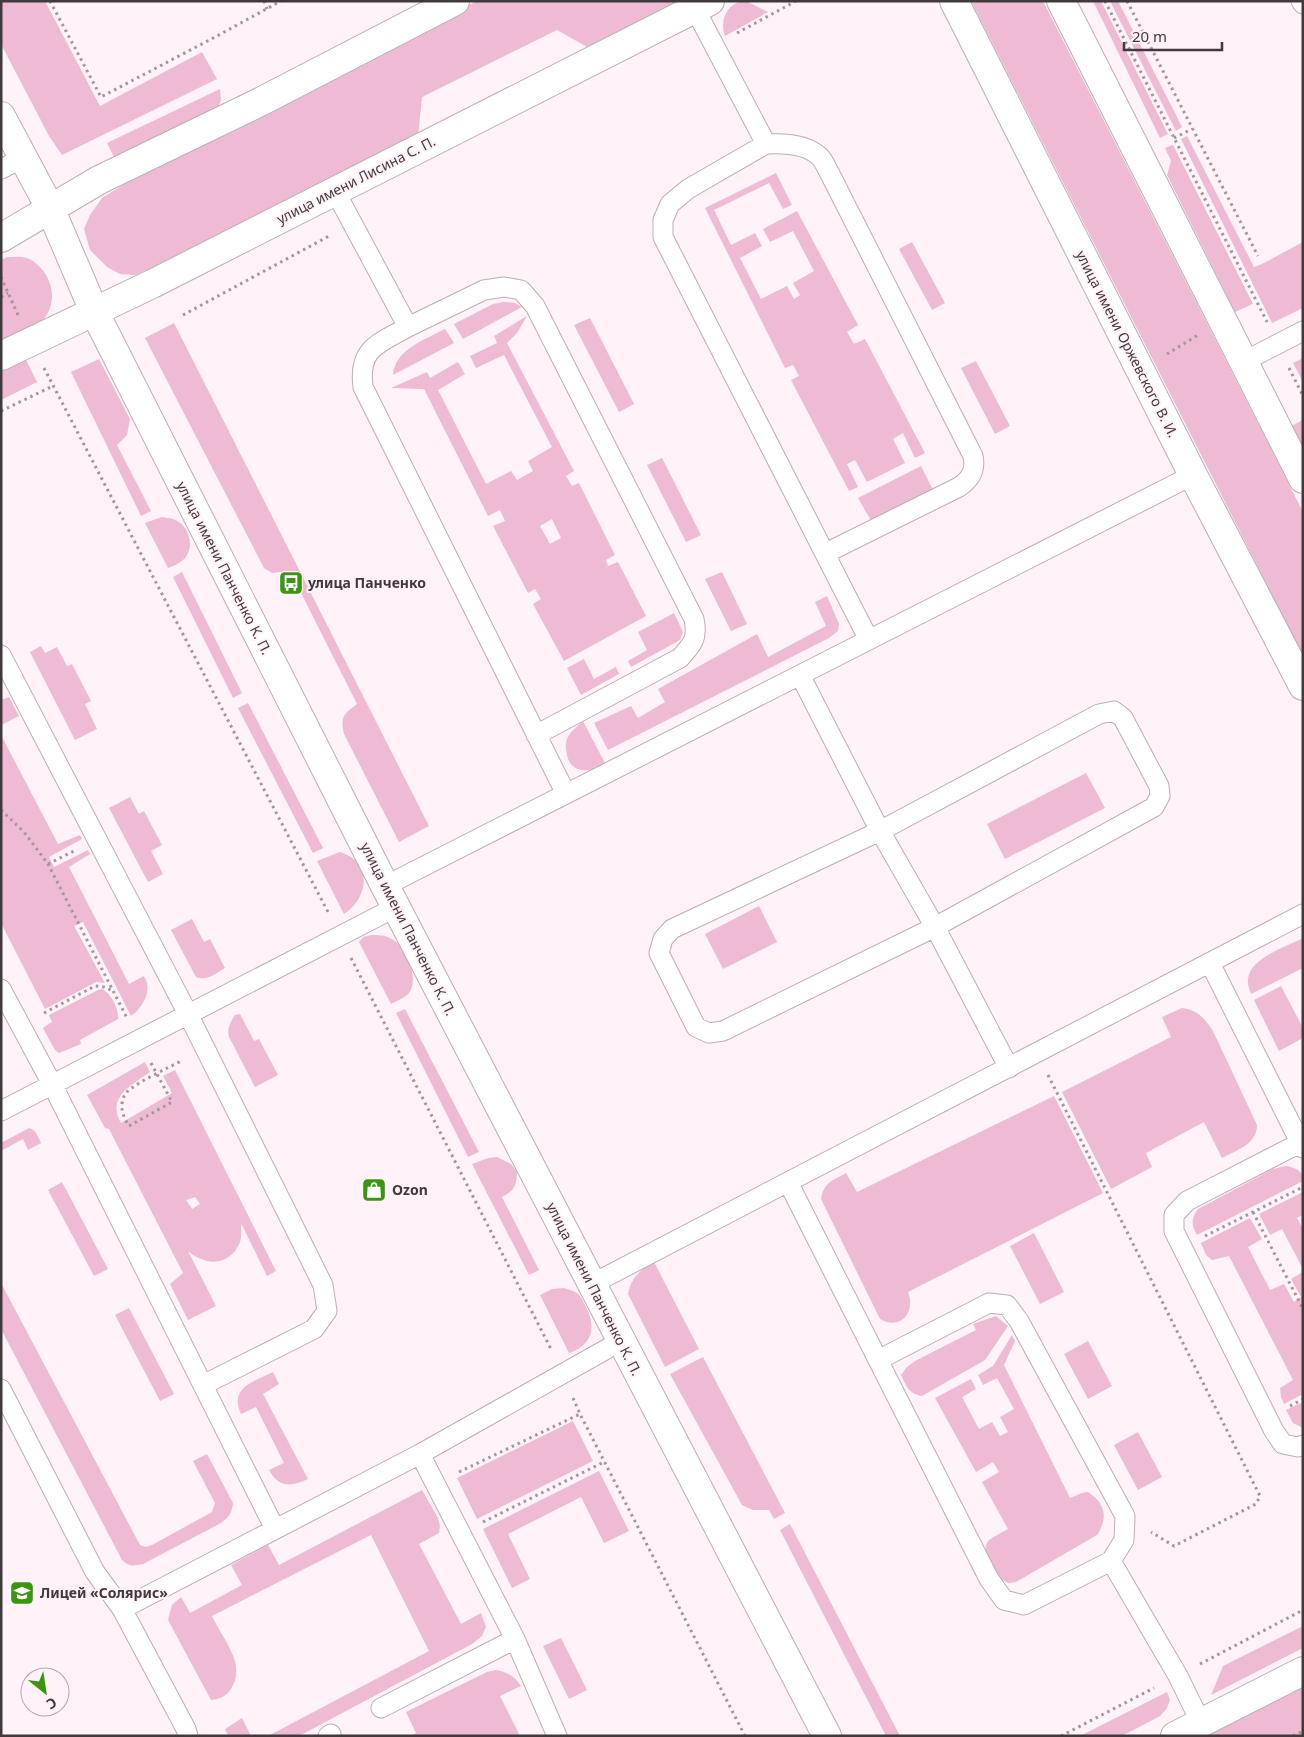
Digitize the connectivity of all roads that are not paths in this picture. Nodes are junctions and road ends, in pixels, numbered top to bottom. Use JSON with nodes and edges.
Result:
{"nodes":[{"id":1,"x":455,"y":1,"type":"edge"},
{"id":2,"x":954,"y":1,"type":"edge"},
{"id":3,"x":1061,"y":1,"type":"edge"},
{"id":4,"x":702,"y":5,"type":"edge"},
{"id":5,"x":1,"y":116,"type":"edge"},
{"id":6,"x":766,"y":144,"type":"junction"},
{"id":7,"x":12,"y":164,"type":"edge"},
{"id":8,"x":335,"y":190,"type":"junction"},
{"id":9,"x":50,"y":208,"type":"junction"},
{"id":10,"x":1,"y":238,"type":"edge"},
{"id":11,"x":94,"y":312,"type":"junction"},
{"id":12,"x":408,"y":327,"type":"junction"},
{"id":13,"x":1303,"y":332,"type":"edge"},
{"id":14,"x":1,"y":356,"type":"edge"},
{"id":15,"x":1243,"y":362,"type":"junction"},
{"id":16,"x":1193,"y":475,"type":"junction"},
{"id":17,"x":1303,"y":479,"type":"edge"},
{"id":18,"x":826,"y":553,"type":"junction"},
{"id":19,"x":869,"y":640,"type":"junction"},
{"id":20,"x":1,"y":655,"type":"edge"},
{"id":21,"x":800,"y":675,"type":"junction"},
{"id":22,"x":1303,"y":686,"type":"edge"},
{"id":23,"x":536,"y":735,"type":"junction"},
{"id":24,"x":566,"y":794,"type":"junction"},
{"id":25,"x":880,"y":831,"type":"junction"},
{"id":26,"x":391,"y":896,"type":"junction"},
{"id":27,"x":1303,"y":914,"type":"edge"},
{"id":28,"x":935,"y":927,"type":"junction"},
{"id":29,"x":1210,"y":963,"type":"junction"},
{"id":30,"x":1,"y":989,"type":"edge"},
{"id":31,"x":188,"y":1014,"type":"junction"},
{"id":32,"x":1009,"y":1068,"type":"junction"},
{"id":33,"x":52,"y":1084,"type":"junction"},
{"id":34,"x":1,"y":1111,"type":"edge"},
{"id":35,"x":1301,"y":1145,"type":"edge"},
{"id":36,"x":788,"y":1182,"type":"junction"},
{"id":37,"x":592,"y":1284,"type":"junction"},
{"id":38,"x":621,"y":1341,"type":"junction"},
{"id":39,"x":878,"y":1360,"type":"junction"},
{"id":40,"x":203,"y":1385,"type":"junction"},
{"id":41,"x":1,"y":1389,"type":"edge"},
{"id":42,"x":1303,"y":1445,"type":"edge"},
{"id":43,"x":420,"y":1454,"type":"junction"},
{"id":44,"x":275,"y":1530,"type":"junction"},
{"id":45,"x":1112,"y":1561,"type":"junction"},
{"id":46,"x":122,"y":1609,"type":"junction"},
{"id":47,"x":515,"y":1639,"type":"junction"},
{"id":48,"x":1303,"y":1671,"type":"edge"},
{"id":49,"x":381,"y":1708,"type":"dead end"},
{"id":50,"x":1201,"y":1723,"type":"junction"},
{"id":51,"x":188,"y":1736,"type":"edge"},
{"id":52,"x":557,"y":1736,"type":"edge"},
{"id":53,"x":827,"y":1736,"type":"edge"},
{"id":54,"x":1175,"y":1736,"type":"edge"}],
"edges":[{"from":1,"to":9,"type":"street"},
{"from":2,"to":16,"type":"street","name":"улица имени Оржевского В. И."},
{"from":3,"to":15,"type":"street"},
{"from":4,"to":6,"type":"lane"},
{"from":4,"to":8,"type":"street","name":"улица имени Лисина С. П."},
{"from":5,"to":7,"type":"street","name":"улица имени Панченко К. П."},
{"from":6,"to":18,"type":"lane"},
{"from":6,"to":18,"type":"lane"},
{"from":7,"to":9,"type":"street","name":"улица имени Панченко К. П."},
{"from":8,"to":11,"type":"street","name":"улица имени Лисина С. П."},
{"from":8,"to":12,"type":"lane"},
{"from":9,"to":10,"type":"street"},
{"from":9,"to":11,"type":"street","name":"улица имени Панченко К. П."},
{"from":11,"to":14,"type":"street","name":"улица имени Лисина С. П."},
{"from":11,"to":26,"type":"street","name":"улица имени Панченко К. П."},
{"from":12,"to":23,"type":"lane"},
{"from":12,"to":23,"type":"lane"},
{"from":13,"to":15,"type":"lane"},
{"from":15,"to":17,"type":"street"},
{"from":16,"to":19,"type":"lane"},
{"from":16,"to":22,"type":"street","name":"улица имени Оржевского В. И."},
{"from":18,"to":19,"type":"lane"},
{"from":19,"to":21,"type":"lane"},
{"from":20,"to":31,"type":"lane"},
{"from":21,"to":24,"type":"lane"},
{"from":21,"to":25,"type":"lane"},
{"from":23,"to":24,"type":"lane"},
{"from":24,"to":26,"type":"lane"},
{"from":25,"to":28,"type":"lane"},
{"from":25,"to":28,"type":"lane"},
{"from":25,"to":28,"type":"lane"},
{"from":26,"to":31,"type":"lane"},
{"from":26,"to":37,"type":"street","name":"улица имени Панченко К. П."},
{"from":27,"to":29,"type":"lane"},
{"from":28,"to":32,"type":"lane"},
{"from":29,"to":32,"type":"lane"},
{"from":29,"to":35,"type":"lane"},
{"from":30,"to":33,"type":"lane"},
{"from":31,"to":33,"type":"lane"},
{"from":31,"to":40,"type":"lane"},
{"from":32,"to":36,"type":"lane"},
{"from":33,"to":34,"type":"lane"},
{"from":33,"to":40,"type":"lane"},
{"from":35,"to":42,"type":"lane"},
{"from":36,"to":37,"type":"lane"},
{"from":36,"to":39,"type":"lane"},
{"from":37,"to":38,"type":"street","name":"улица имени Панченко К. П."},
{"from":38,"to":43,"type":"lane"},
{"from":38,"to":53,"type":"street","name":"улица имени Панченко К. П."},
{"from":39,"to":45,"type":"lane"},
{"from":39,"to":45,"type":"lane"},
{"from":40,"to":44,"type":"lane"},
{"from":41,"to":46,"type":"lane"},
{"from":43,"to":44,"type":"lane"},
{"from":43,"to":47,"type":"lane"},
{"from":44,"to":46,"type":"lane"},
{"from":45,"to":50,"type":"lane"},
{"from":46,"to":51,"type":"lane"},
{"from":47,"to":49,"type":"lane"},
{"from":47,"to":52,"type":"lane"},
{"from":48,"to":50,"type":"street"},
{"from":50,"to":54,"type":"street"}]}
